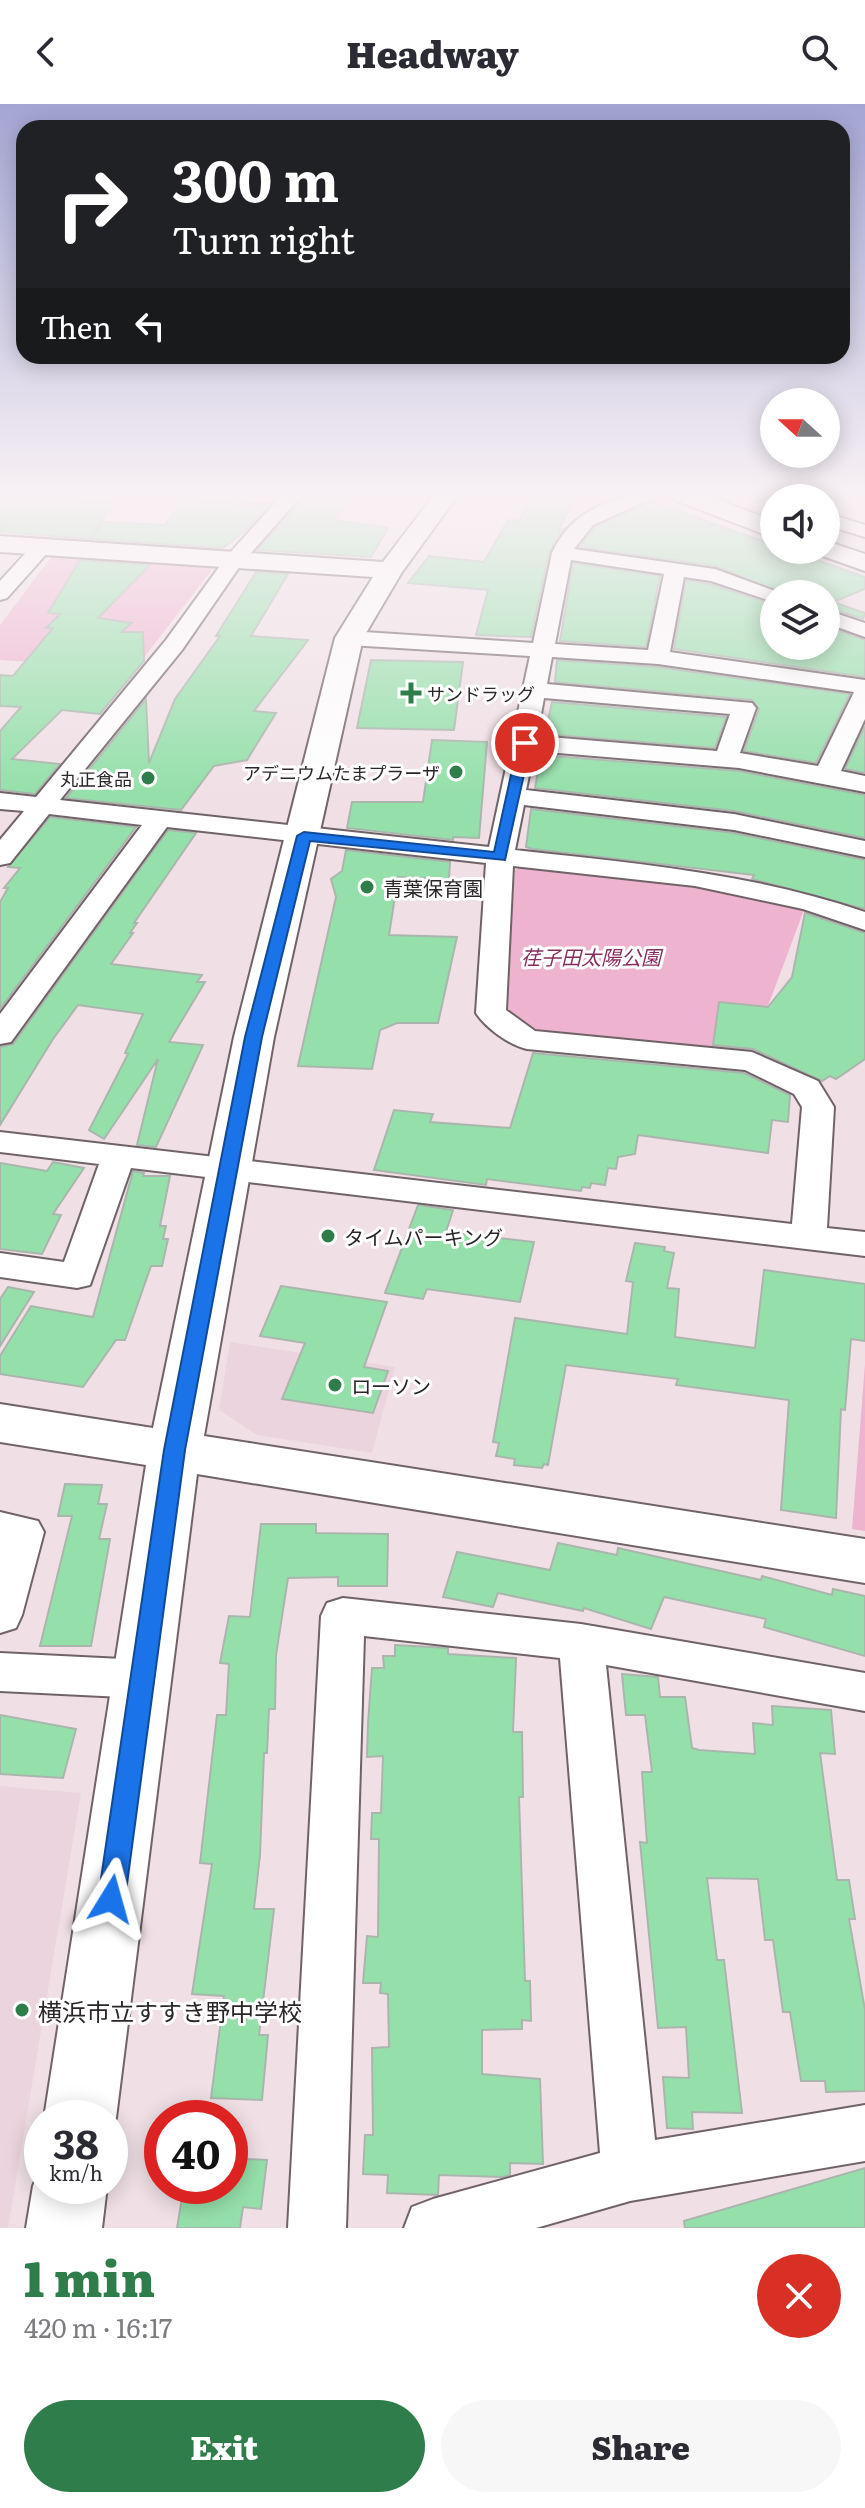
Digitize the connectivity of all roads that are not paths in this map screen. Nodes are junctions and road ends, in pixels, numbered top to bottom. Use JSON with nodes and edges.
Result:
{"nodes":[{"id":1,"x":210,"y":594,"type":"edge"},
{"id":2,"x":375,"y":594,"type":"edge"},
{"id":3,"x":554,"y":594,"type":"edge"},
{"id":4,"x":670,"y":594,"type":"edge"},
{"id":5,"x":840,"y":621,"type":"edge"},
{"id":6,"x":865,"y":630,"type":"edge"},
{"id":7,"x":349,"y":638,"type":"junction"},
{"id":8,"x":544,"y":648,"type":"junction"},
{"id":9,"x":658,"y":657,"type":"junction"},
{"id":10,"x":865,"y":687,"type":"edge"},
{"id":11,"x":536,"y":690,"type":"junction"},
{"id":12,"x":865,"y":694,"type":"edge"},
{"id":13,"x":525,"y":743,"type":"junction"},
{"id":14,"x":726,"y":759,"type":"junction"},
{"id":15,"x":827,"y":774,"type":"junction"},
{"id":16,"x":865,"y":784,"type":"edge"},
{"id":17,"x":512,"y":796,"type":"junction"},
{"id":18,"x":0,"y":801,"type":"edge"},
{"id":19,"x":44,"y":805,"type":"junction"},
{"id":20,"x":160,"y":819,"type":"junction"},
{"id":21,"x":304,"y":836,"type":"junction"},
{"id":22,"x":865,"y":849,"type":"edge"},
{"id":23,"x":0,"y":857,"type":"edge"},
{"id":24,"x":500,"y":857,"type":"junction"},
{"id":25,"x":865,"y":921,"type":"edge"},
{"id":26,"x":0,"y":1035,"type":"edge"},
{"id":27,"x":0,"y":1142,"type":"edge"},
{"id":28,"x":118,"y":1157,"type":"junction"},
{"id":29,"x":228,"y":1169,"type":"junction"},
{"id":30,"x":809,"y":1237,"type":"junction"},
{"id":31,"x":865,"y":1244,"type":"edge"},
{"id":32,"x":0,"y":1265,"type":"edge"},
{"id":33,"x":0,"y":1423,"type":"edge"},
{"id":34,"x":175,"y":1450,"type":"junction"},
{"id":35,"x":0,"y":1528,"type":"edge"},
{"id":36,"x":865,"y":1561,"type":"edge"},
{"id":37,"x":0,"y":1615,"type":"edge"},
{"id":38,"x":581,"y":1642,"type":"junction"},
{"id":39,"x":0,"y":1672,"type":"edge"},
{"id":40,"x":143,"y":1679,"type":"junction"},
{"id":41,"x":865,"y":1692,"type":"edge"},
{"id":42,"x":83,"y":2100,"type":"edge"},
{"id":43,"x":865,"y":2133,"type":"edge"},
{"id":44,"x":630,"y":2173,"type":"junction"},
{"id":45,"x":67,"y":2204,"type":"edge"},
{"id":46,"x":64,"y":2228,"type":"edge"},
{"id":47,"x":317,"y":2228,"type":"edge"},
{"id":48,"x":433,"y":2228,"type":"edge"}],
"edges":[{"from":1,"to":19,"type":"street"},
{"from":2,"to":7,"type":"street"},
{"from":3,"to":8,"type":"street"},
{"from":4,"to":9,"type":"street"},
{"from":5,"to":6,"type":"street"},
{"from":7,"to":8,"type":"street"},
{"from":7,"to":21,"type":"street"},
{"from":8,"to":9,"type":"street"},
{"from":8,"to":11,"type":"street"},
{"from":9,"to":10,"type":"street"},
{"from":11,"to":13,"type":"street"},
{"from":11,"to":14,"type":"street"},
{"from":12,"to":15,"type":"street"},
{"from":13,"to":14,"type":"street"},
{"from":13,"to":17,"type":"street"},
{"from":14,"to":15,"type":"street"},
{"from":15,"to":16,"type":"street"},
{"from":17,"to":22,"type":"street"},
{"from":17,"to":24,"type":"street"},
{"from":18,"to":19,"type":"street"},
{"from":19,"to":20,"type":"street"},
{"from":19,"to":23,"type":"street"},
{"from":20,"to":21,"type":"street"},
{"from":20,"to":26,"type":"street"},
{"from":21,"to":24,"type":"street"},
{"from":21,"to":29,"type":"street"},
{"from":24,"to":25,"type":"street"},
{"from":24,"to":30,"type":"street"},
{"from":27,"to":28,"type":"street"},
{"from":28,"to":29,"type":"street"},
{"from":28,"to":32,"type":"street"},
{"from":29,"to":30,"type":"street"},
{"from":29,"to":34,"type":"street"},
{"from":30,"to":31,"type":"street"},
{"from":33,"to":34,"type":"street"},
{"from":34,"to":36,"type":"street"},
{"from":34,"to":40,"type":"street"},
{"from":35,"to":37,"type":"street"},
{"from":38,"to":41,"type":"street"},
{"from":38,"to":44,"type":"street"},
{"from":38,"to":47,"type":"street"},
{"from":39,"to":40,"type":"street"},
{"from":40,"to":42,"type":"street"},
{"from":43,"to":44,"type":"street"},
{"from":44,"to":48,"type":"street"},
{"from":45,"to":46,"type":"street"}]}
